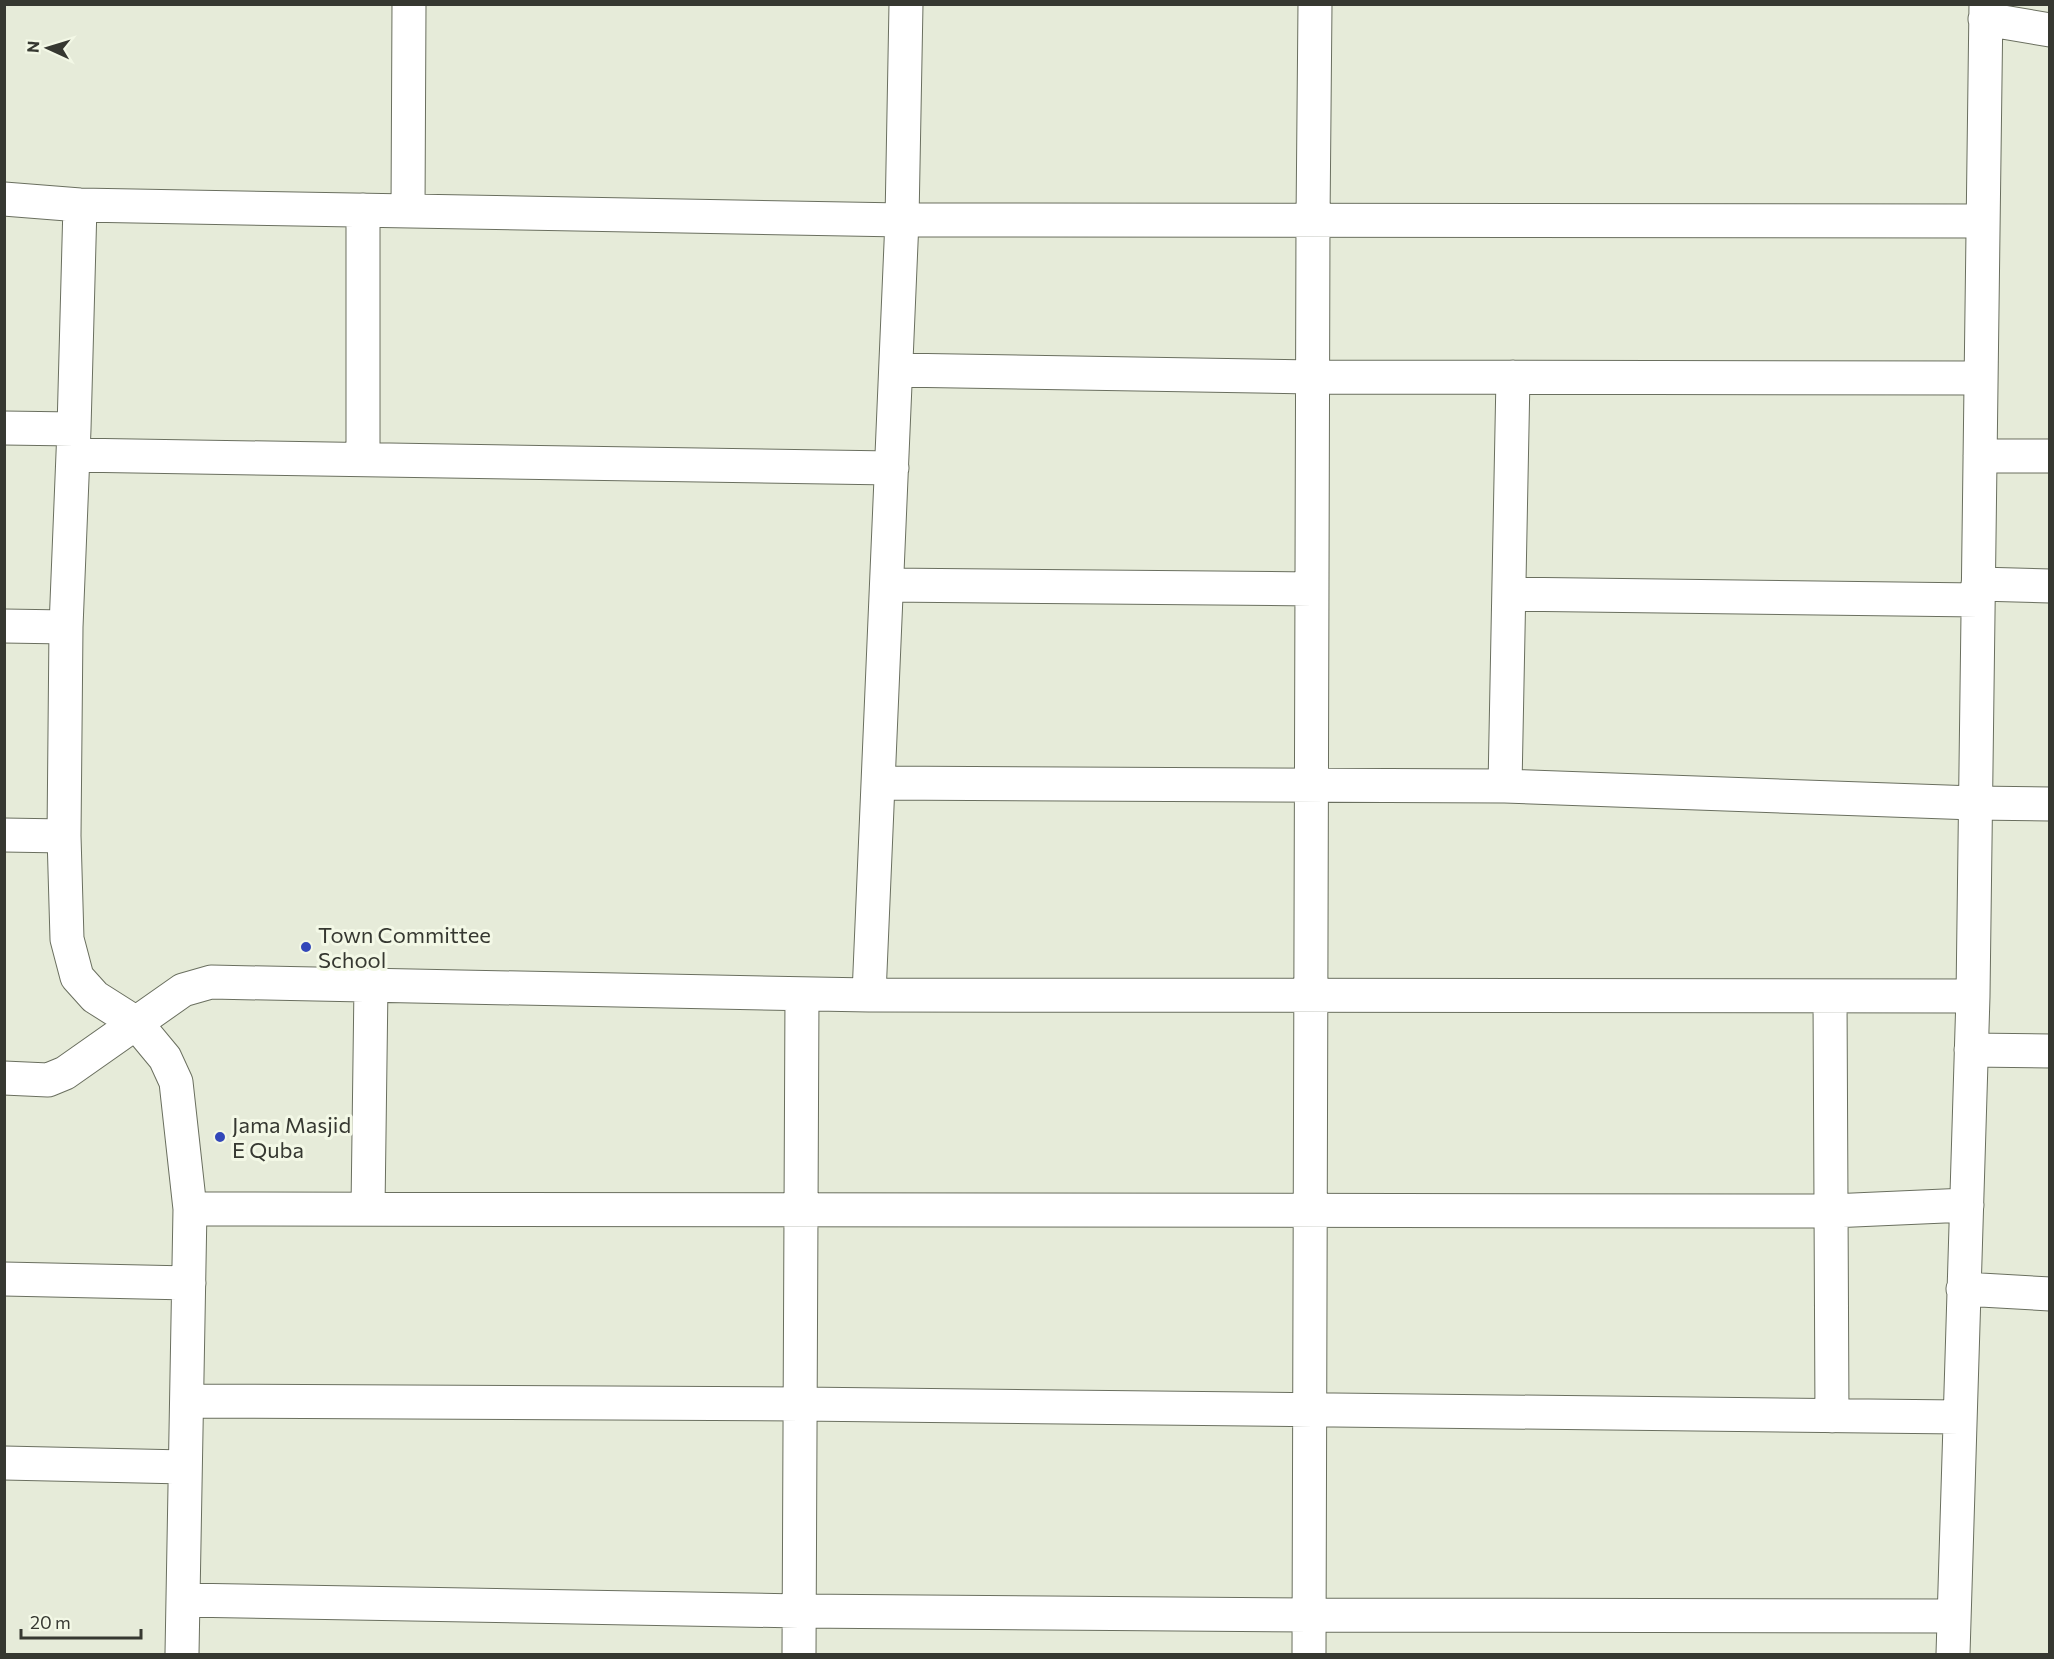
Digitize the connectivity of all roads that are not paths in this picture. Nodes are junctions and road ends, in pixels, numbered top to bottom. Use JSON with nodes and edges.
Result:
{"nodes":[{"id":1,"x":409,"y":4,"type":"edge"},
{"id":2,"x":906,"y":4,"type":"edge"},
{"id":3,"x":1315,"y":4,"type":"edge"},
{"id":4,"x":1986,"y":12,"type":"edge"},
{"id":5,"x":2049,"y":30,"type":"edge"},
{"id":6,"x":4,"y":199,"type":"edge"},
{"id":7,"x":80,"y":205,"type":"junction"},
{"id":8,"x":363,"y":210,"type":"junction"},
{"id":9,"x":408,"y":212,"type":"junction"},
{"id":10,"x":903,"y":220,"type":"junction"},
{"id":11,"x":1313,"y":220,"type":"junction"},
{"id":12,"x":1983,"y":221,"type":"junction"},
{"id":13,"x":896,"y":370,"type":"junction"},
{"id":14,"x":1312,"y":377,"type":"junction"},
{"id":15,"x":1514,"y":377,"type":"junction"},
{"id":16,"x":1980,"y":378,"type":"junction"},
{"id":17,"x":4,"y":428,"type":"edge"},
{"id":18,"x":74,"y":442,"type":"junction"},
{"id":19,"x":1980,"y":456,"type":"junction"},
{"id":20,"x":2049,"y":456,"type":"edge"},
{"id":21,"x":363,"y":459,"type":"junction"},
{"id":22,"x":892,"y":468,"type":"junction"},
{"id":23,"x":887,"y":585,"type":"junction"},
{"id":24,"x":2049,"y":586,"type":"edge"},
{"id":25,"x":1312,"y":589,"type":"junction"},
{"id":26,"x":1978,"y":592,"type":"junction"},
{"id":27,"x":1509,"y":594,"type":"junction"},
{"id":28,"x":4,"y":626,"type":"edge"},
{"id":29,"x":66,"y":627,"type":"junction"},
{"id":30,"x":879,"y":783,"type":"junction"},
{"id":31,"x":1311,"y":785,"type":"junction"},
{"id":32,"x":1505,"y":786,"type":"junction"},
{"id":33,"x":1974,"y":803,"type":"junction"},
{"id":34,"x":2049,"y":804,"type":"edge"},
{"id":35,"x":4,"y":835,"type":"edge"},
{"id":36,"x":64,"y":836,"type":"junction"},
{"id":37,"x":371,"y":985,"type":"junction"},
{"id":38,"x":802,"y":994,"type":"junction"},
{"id":39,"x":869,"y":995,"type":"junction"},
{"id":40,"x":1311,"y":996,"type":"junction"},
{"id":41,"x":1830,"y":996,"type":"junction"},
{"id":42,"x":1972,"y":996,"type":"junction"},
{"id":43,"x":136,"y":1023,"type":"junction"},
{"id":44,"x":1971,"y":1050,"type":"junction"},
{"id":45,"x":2049,"y":1051,"type":"edge"},
{"id":46,"x":4,"y":1078,"type":"edge"},
{"id":47,"x":1967,"y":1205,"type":"junction"},
{"id":48,"x":190,"y":1209,"type":"junction"},
{"id":49,"x":368,"y":1209,"type":"junction"},
{"id":50,"x":801,"y":1209,"type":"junction"},
{"id":51,"x":1311,"y":1210,"type":"junction"},
{"id":52,"x":1831,"y":1211,"type":"junction"},
{"id":53,"x":4,"y":1279,"type":"edge"},
{"id":54,"x":189,"y":1283,"type":"junction"},
{"id":55,"x":1963,"y":1289,"type":"junction"},
{"id":56,"x":2049,"y":1294,"type":"edge"},
{"id":57,"x":187,"y":1401,"type":"junction"},
{"id":58,"x":800,"y":1404,"type":"junction"},
{"id":59,"x":1310,"y":1410,"type":"junction"},
{"id":60,"x":1832,"y":1416,"type":"junction"},
{"id":61,"x":1959,"y":1417,"type":"junction"},
{"id":62,"x":4,"y":1464,"type":"edge"},
{"id":63,"x":185,"y":1467,"type":"junction"},
{"id":64,"x":183,"y":1600,"type":"junction"},
{"id":65,"x":799,"y":1611,"type":"junction"},
{"id":66,"x":1309,"y":1615,"type":"junction"},
{"id":67,"x":1954,"y":1616,"type":"junction"},
{"id":68,"x":182,"y":1654,"type":"edge"},
{"id":69,"x":799,"y":1654,"type":"edge"},
{"id":70,"x":1309,"y":1654,"type":"edge"},
{"id":71,"x":1953,"y":1654,"type":"edge"}],
"edges":[{"from":1,"to":9,"type":"street"},
{"from":2,"to":10,"type":"street"},
{"from":3,"to":11,"type":"street"},
{"from":4,"to":5,"type":"street"},
{"from":4,"to":12,"type":"street"},
{"from":6,"to":7,"type":"street"},
{"from":7,"to":8,"type":"street"},
{"from":7,"to":18,"type":"street"},
{"from":8,"to":9,"type":"street"},
{"from":8,"to":21,"type":"street"},
{"from":9,"to":10,"type":"street"},
{"from":10,"to":11,"type":"street"},
{"from":10,"to":13,"type":"street"},
{"from":11,"to":12,"type":"street"},
{"from":11,"to":14,"type":"street"},
{"from":12,"to":16,"type":"street"},
{"from":13,"to":14,"type":"street"},
{"from":13,"to":22,"type":"street"},
{"from":14,"to":15,"type":"street"},
{"from":14,"to":25,"type":"street"},
{"from":15,"to":16,"type":"street"},
{"from":15,"to":27,"type":"street"},
{"from":16,"to":19,"type":"street"},
{"from":17,"to":18,"type":"street"},
{"from":18,"to":21,"type":"street"},
{"from":18,"to":29,"type":"street"},
{"from":19,"to":20,"type":"street"},
{"from":19,"to":26,"type":"street"},
{"from":21,"to":22,"type":"street"},
{"from":22,"to":23,"type":"street"},
{"from":23,"to":25,"type":"street"},
{"from":23,"to":30,"type":"street"},
{"from":24,"to":26,"type":"street"},
{"from":25,"to":31,"type":"street"},
{"from":26,"to":27,"type":"street"},
{"from":26,"to":33,"type":"street"},
{"from":27,"to":32,"type":"street"},
{"from":28,"to":29,"type":"street"},
{"from":29,"to":36,"type":"street"},
{"from":30,"to":31,"type":"street"},
{"from":30,"to":39,"type":"street"},
{"from":31,"to":32,"type":"street"},
{"from":31,"to":40,"type":"street"},
{"from":32,"to":33,"type":"street"},
{"from":33,"to":34,"type":"street"},
{"from":33,"to":42,"type":"street"},
{"from":35,"to":36,"type":"street"},
{"from":36,"to":43,"type":"street"},
{"from":37,"to":38,"type":"street"},
{"from":37,"to":43,"type":"street"},
{"from":37,"to":49,"type":"street"},
{"from":38,"to":39,"type":"street"},
{"from":38,"to":50,"type":"street"},
{"from":39,"to":40,"type":"street"},
{"from":40,"to":41,"type":"street"},
{"from":40,"to":51,"type":"street"},
{"from":41,"to":42,"type":"street"},
{"from":41,"to":52,"type":"street"},
{"from":42,"to":44,"type":"street"},
{"from":43,"to":46,"type":"street"},
{"from":43,"to":48,"type":"street"},
{"from":44,"to":45,"type":"street"},
{"from":44,"to":47,"type":"street"},
{"from":47,"to":52,"type":"street"},
{"from":47,"to":55,"type":"street"},
{"from":48,"to":49,"type":"street"},
{"from":48,"to":54,"type":"street"},
{"from":49,"to":50,"type":"street"},
{"from":50,"to":51,"type":"street"},
{"from":50,"to":58,"type":"street"},
{"from":51,"to":52,"type":"street"},
{"from":51,"to":59,"type":"street"},
{"from":52,"to":60,"type":"street"},
{"from":53,"to":54,"type":"street"},
{"from":54,"to":57,"type":"street"},
{"from":55,"to":56,"type":"street"},
{"from":55,"to":61,"type":"street"},
{"from":57,"to":58,"type":"street"},
{"from":57,"to":63,"type":"street"},
{"from":58,"to":59,"type":"street"},
{"from":58,"to":65,"type":"street"},
{"from":59,"to":60,"type":"street"},
{"from":59,"to":66,"type":"street"},
{"from":60,"to":61,"type":"street"},
{"from":61,"to":67,"type":"street"},
{"from":62,"to":63,"type":"street"},
{"from":63,"to":64,"type":"street"},
{"from":64,"to":65,"type":"street"},
{"from":64,"to":68,"type":"street"},
{"from":65,"to":66,"type":"street"},
{"from":65,"to":69,"type":"street"},
{"from":66,"to":67,"type":"street"},
{"from":66,"to":70,"type":"street"},
{"from":67,"to":71,"type":"street"}]}
